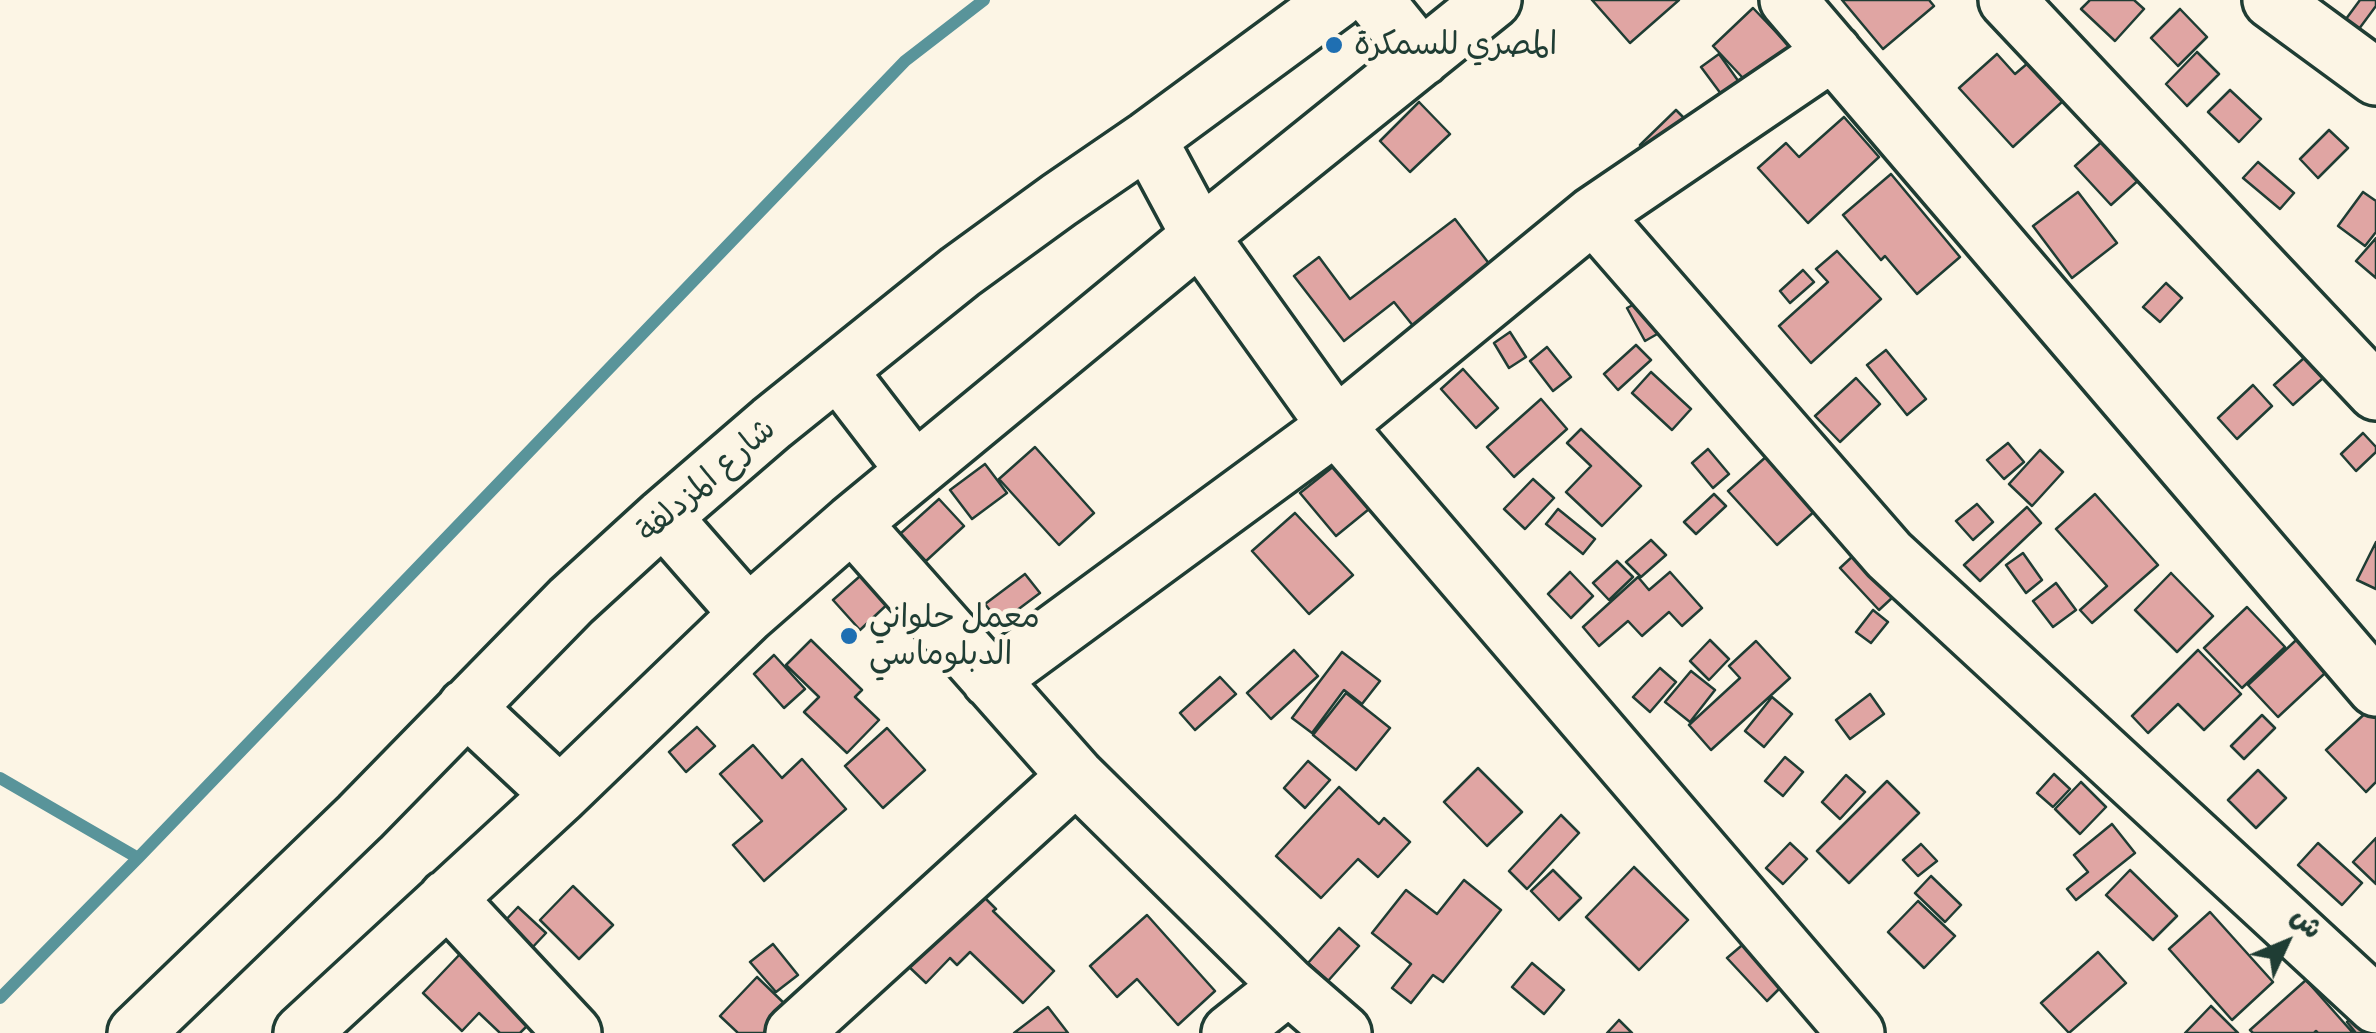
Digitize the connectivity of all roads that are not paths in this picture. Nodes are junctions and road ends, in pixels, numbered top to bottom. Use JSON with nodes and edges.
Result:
{"nodes":[{"id":1,"x":1338,"y":0,"type":"edge"},
{"id":2,"x":1375,"y":0,"type":"edge"},
{"id":3,"x":1493,"y":0,"type":"edge"},
{"id":4,"x":1788,"y":0,"type":"edge"},
{"id":5,"x":2271,"y":0,"type":"edge"},
{"id":6,"x":2031,"y":6,"type":"edge"},
{"id":7,"x":1833,"y":52,"type":"junction"},
{"id":8,"x":1422,"y":58,"type":"junction"},
{"id":9,"x":2376,"y":77,"type":"edge"},
{"id":10,"x":1148,"y":139,"type":"junction"},
{"id":11,"x":1593,"y":215,"type":"junction"},
{"id":12,"x":1200,"y":236,"type":"junction"},
{"id":13,"x":839,"y":372,"type":"junction"},
{"id":14,"x":2376,"y":392,"type":"edge"},
{"id":15,"x":1336,"y":426,"type":"junction"},
{"id":16,"x":916,"y":471,"type":"junction"},
{"id":17,"x":663,"y":517,"type":"junction"},
{"id":18,"x":852,"y":523,"type":"junction"},
{"id":19,"x":748,"y":614,"type":"junction"},
{"id":20,"x":990,"y":680,"type":"junction"},
{"id":21,"x":2376,"y":688,"type":"edge"},
{"id":22,"x":466,"y":707,"type":"junction"},
{"id":23,"x":1076,"y":776,"type":"junction"},
{"id":24,"x":560,"y":795,"type":"junction"},
{"id":25,"x":447,"y":898,"type":"junction"},
{"id":26,"x":1289,"y":986,"type":"junction"},
{"id":27,"x":2376,"y":1005,"type":"edge"},
{"id":28,"x":136,"y":1033,"type":"edge"},
{"id":29,"x":302,"y":1033,"type":"edge"},
{"id":30,"x":573,"y":1033,"type":"edge"},
{"id":31,"x":794,"y":1033,"type":"edge"},
{"id":32,"x":1230,"y":1033,"type":"edge"},
{"id":33,"x":1343,"y":1033,"type":"edge"},
{"id":34,"x":1856,"y":1033,"type":"edge"}],
"edges":[{"from":1,"to":10,"type":"street","name":"شارع المزدلفة"},
{"from":2,"to":8,"type":"street"},
{"from":3,"to":8,"type":"street"},
{"from":4,"to":7,"type":"street"},
{"from":5,"to":9,"type":"street"},
{"from":6,"to":14,"type":"street"},
{"from":7,"to":11,"type":"street"},
{"from":7,"to":21,"type":"street"},
{"from":8,"to":12,"type":"street"},
{"from":10,"to":12,"type":"street"},
{"from":10,"to":13,"type":"street","name":"شارع المزدلفة"},
{"from":11,"to":15,"type":"street"},
{"from":11,"to":27,"type":"street"},
{"from":12,"to":15,"type":"street"},
{"from":12,"to":16,"type":"street"},
{"from":13,"to":16,"type":"street"},
{"from":13,"to":17,"type":"street","name":"شارع المزدلفة"},
{"from":15,"to":20,"type":"street"},
{"from":15,"to":34,"type":"street"},
{"from":16,"to":18,"type":"street"},
{"from":17,"to":19,"type":"street"},
{"from":17,"to":22,"type":"street","name":"شارع المزدلفة"},
{"from":18,"to":19,"type":"street"},
{"from":18,"to":20,"type":"street"},
{"from":19,"to":24,"type":"street"},
{"from":20,"to":23,"type":"street"},
{"from":22,"to":24,"type":"street"},
{"from":22,"to":28,"type":"street","name":"شارع المزدلفة"},
{"from":23,"to":26,"type":"street"},
{"from":23,"to":31,"type":"street"},
{"from":24,"to":25,"type":"street"},
{"from":25,"to":29,"type":"street"},
{"from":25,"to":30,"type":"street"},
{"from":26,"to":32,"type":"street"},
{"from":26,"to":33,"type":"street"}]}
